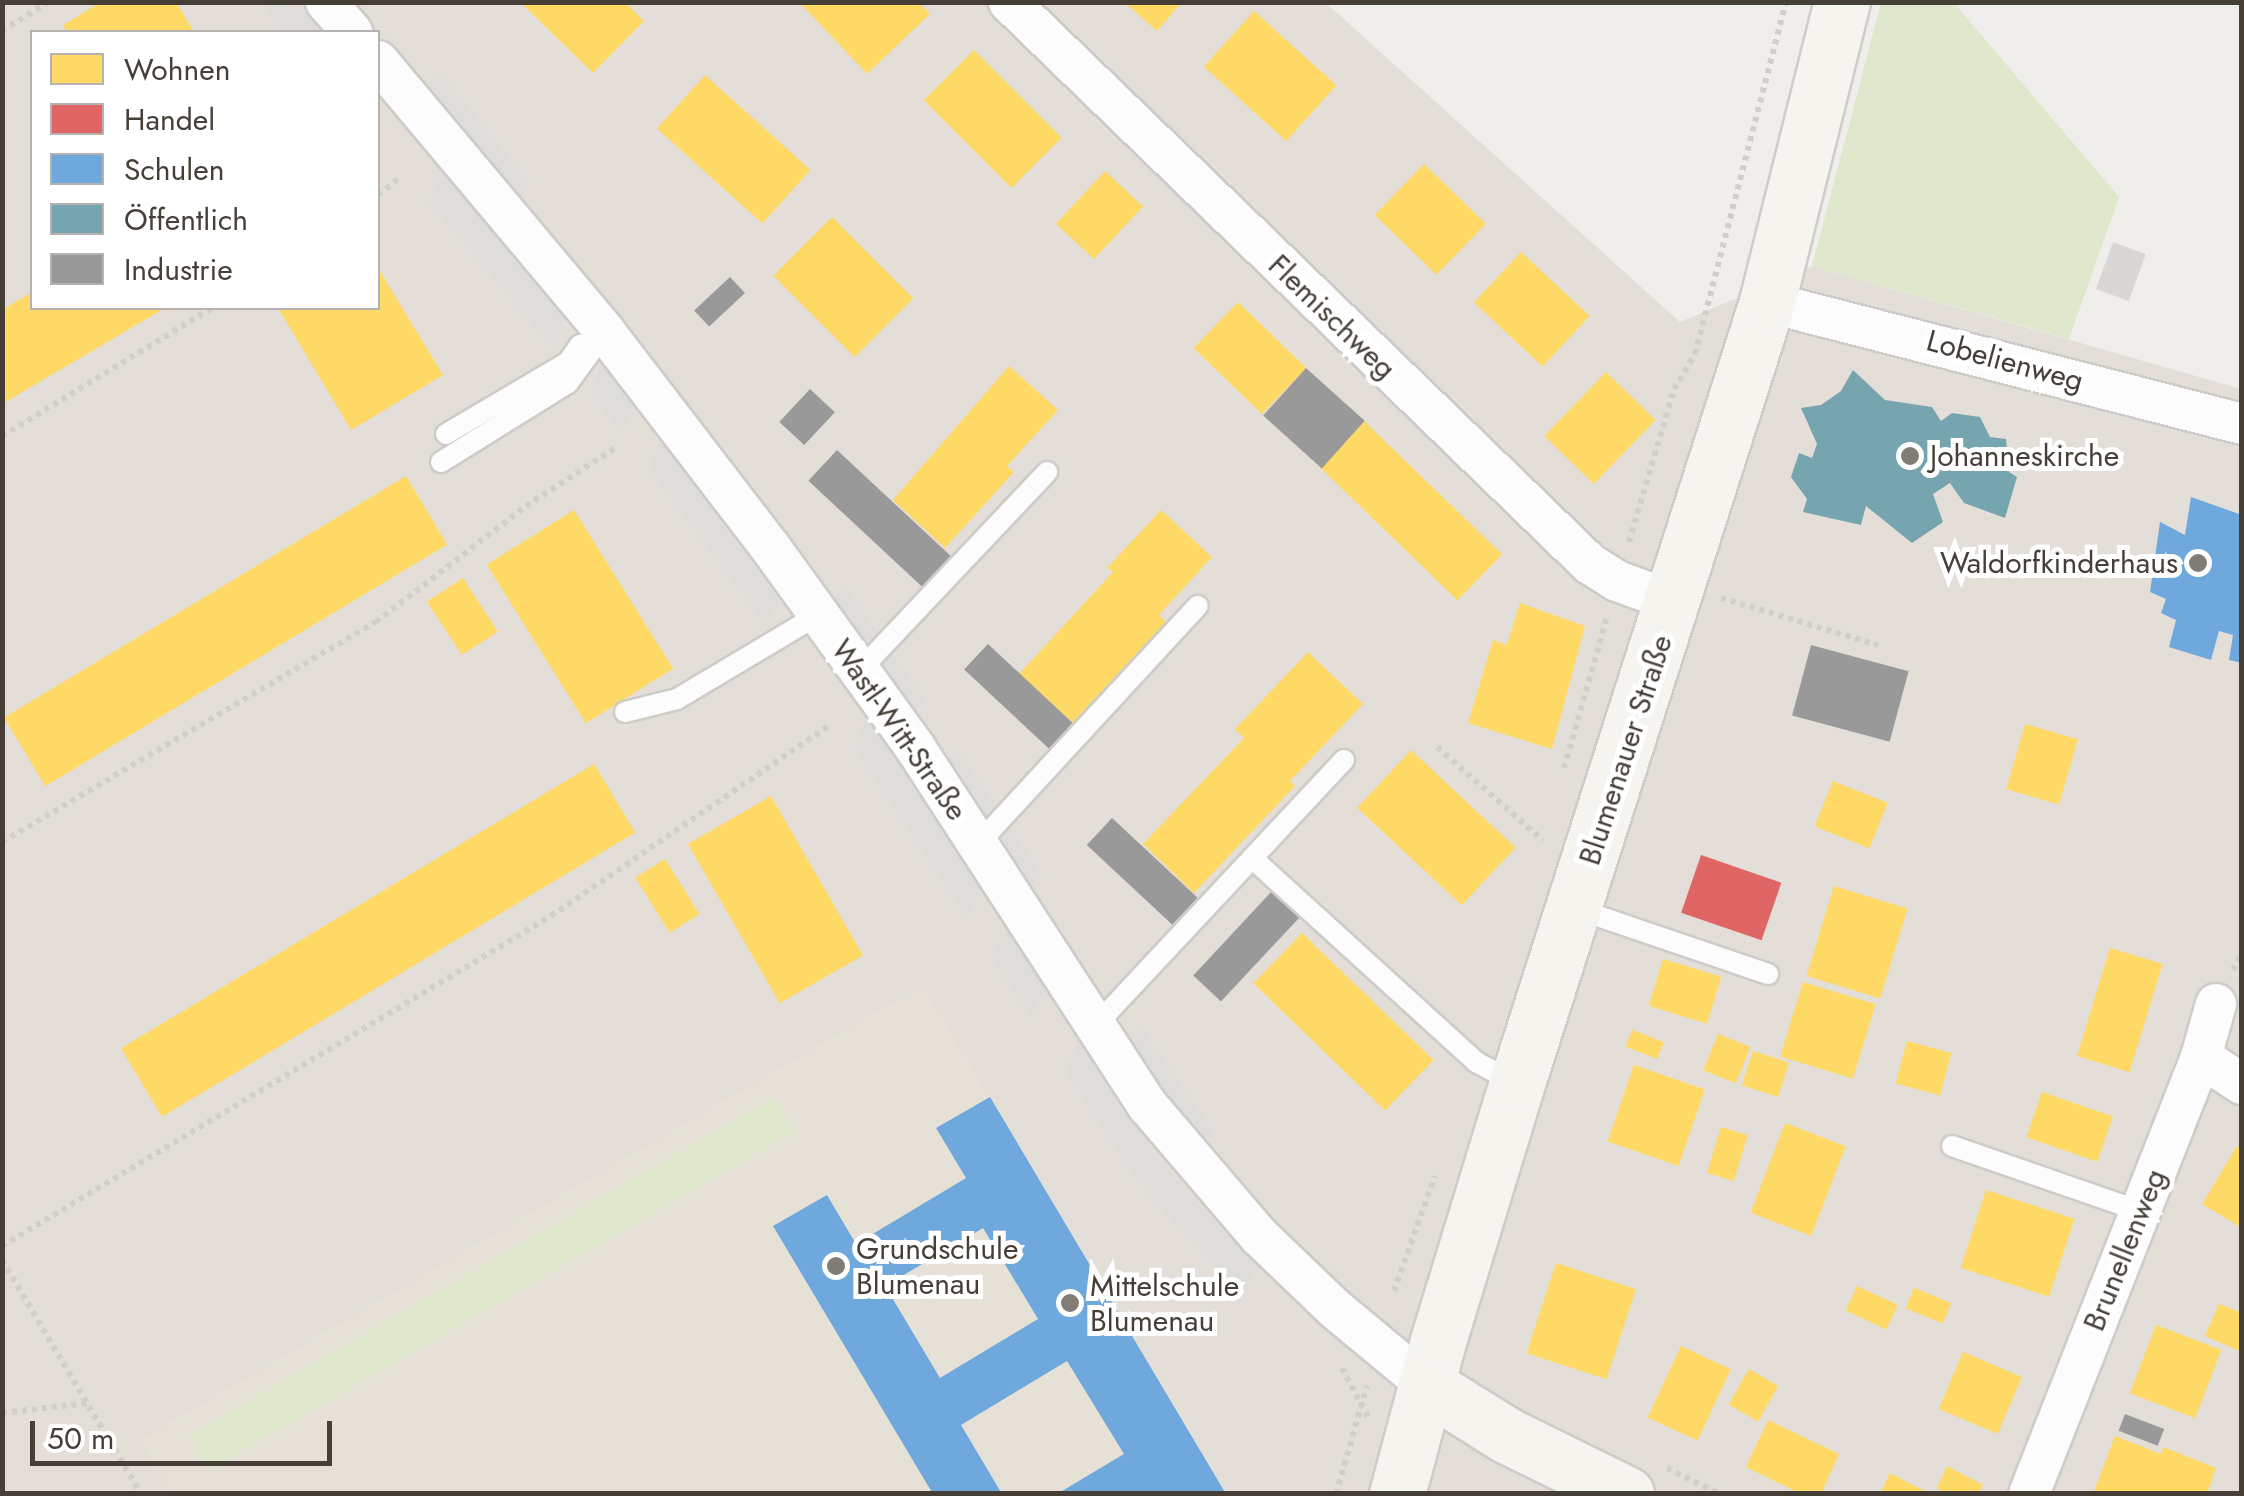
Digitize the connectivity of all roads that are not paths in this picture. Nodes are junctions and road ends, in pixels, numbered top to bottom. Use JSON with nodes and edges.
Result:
{"nodes":[{"id":1,"x":326,"y":2,"type":"edge"},
{"id":2,"x":1009,"y":2,"type":"edge"},
{"id":3,"x":1842,"y":2,"type":"edge"},
{"id":4,"x":350,"y":30,"type":"edge"},
{"id":5,"x":380,"y":63,"type":"edge"},
{"id":6,"x":1767,"y":302,"type":"junction"},
{"id":7,"x":601,"y":327,"type":"junction"},
{"id":8,"x":2242,"y":424,"type":"edge"},
{"id":9,"x":446,"y":434,"type":"dead end"},
{"id":10,"x":442,"y":462,"type":"dead end"},
{"id":11,"x":1047,"y":472,"type":"dead end"},
{"id":12,"x":1674,"y":602,"type":"junction"},
{"id":13,"x":1198,"y":606,"type":"dead end"},
{"id":14,"x":818,"y":615,"type":"junction"},
{"id":15,"x":860,"y":671,"type":"junction"},
{"id":16,"x":625,"y":712,"type":"dead end"},
{"id":17,"x":1344,"y":760,"type":"dead end"},
{"id":18,"x":978,"y":844,"type":"junction"},
{"id":19,"x":1252,"y":858,"type":"junction"},
{"id":20,"x":1575,"y":908,"type":"junction"},
{"id":21,"x":1768,"y":974,"type":"dead end"},
{"id":22,"x":2216,"y":1004,"type":"dead end"},
{"id":23,"x":1096,"y":1024,"type":"junction"},
{"id":24,"x":2201,"y":1057,"type":"junction"},
{"id":25,"x":1518,"y":1083,"type":"junction"},
{"id":26,"x":2242,"y":1084,"type":"edge"},
{"id":27,"x":1952,"y":1146,"type":"dead end"},
{"id":28,"x":2140,"y":1211,"type":"junction"},
{"id":29,"x":1428,"y":1386,"type":"junction"},
{"id":30,"x":1398,"y":1494,"type":"edge"},
{"id":31,"x":1626,"y":1494,"type":"edge"},
{"id":32,"x":2029,"y":1494,"type":"edge"}],
"edges":[{"from":1,"to":4,"type":"street"},
{"from":2,"to":12,"type":"street","name":"Flemischweg"},
{"from":3,"to":6,"type":"street","name":"Blumenauer Straße"},
{"from":5,"to":7,"type":"street","name":"Wastl-Witt-Straße"},
{"from":6,"to":8,"type":"street","name":"Lobelienweg"},
{"from":6,"to":12,"type":"street","name":"Blumenauer Straße"},
{"from":7,"to":9,"type":"lane"},
{"from":7,"to":10,"type":"lane"},
{"from":7,"to":14,"type":"street","name":"Wastl-Witt-Straße"},
{"from":11,"to":15,"type":"lane"},
{"from":12,"to":20,"type":"street","name":"Blumenauer Straße"},
{"from":13,"to":18,"type":"lane"},
{"from":14,"to":15,"type":"street","name":"Wastl-Witt-Straße"},
{"from":14,"to":16,"type":"lane"},
{"from":15,"to":18,"type":"street","name":"Wastl-Witt-Straße"},
{"from":17,"to":19,"type":"lane"},
{"from":18,"to":23,"type":"street","name":"Wastl-Witt-Straße"},
{"from":19,"to":23,"type":"lane"},
{"from":19,"to":25,"type":"lane"},
{"from":20,"to":21,"type":"lane"},
{"from":20,"to":25,"type":"street","name":"Blumenauer Straße"},
{"from":22,"to":24,"type":"street","name":"Brunellenweg"},
{"from":23,"to":29,"type":"street","name":"Wastl-Witt-Straße"},
{"from":24,"to":26,"type":"street"},
{"from":24,"to":28,"type":"street","name":"Brunellenweg"},
{"from":25,"to":29,"type":"street","name":"Blumenauer Straße"},
{"from":27,"to":28,"type":"lane"},
{"from":28,"to":32,"type":"street","name":"Brunellenweg"},
{"from":29,"to":30,"type":"street","name":"Blumenauer Straße"},
{"from":29,"to":31,"type":"street"}]}
